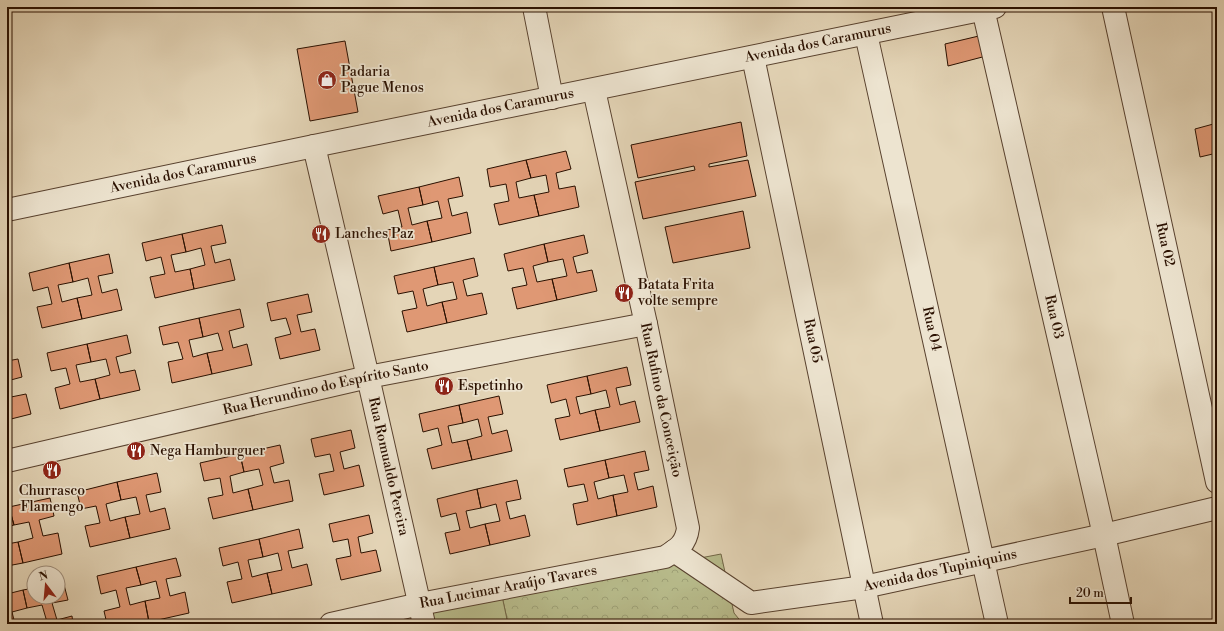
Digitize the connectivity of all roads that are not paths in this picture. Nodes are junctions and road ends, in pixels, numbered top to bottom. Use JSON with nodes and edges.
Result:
{"nodes":[{"id":1,"x":534,"y":7,"type":"edge"},
{"id":2,"x":1113,"y":7,"type":"edge"},
{"id":3,"x":989,"y":8,"type":"edge"},
{"id":4,"x":866,"y":34,"type":"junction"},
{"id":5,"x":753,"y":57,"type":"junction"},
{"id":6,"x":594,"y":90,"type":"junction"},
{"id":7,"x":552,"y":98,"type":"junction"},
{"id":8,"x":314,"y":146,"type":"junction"},
{"id":9,"x":7,"y":210,"type":"edge"},
{"id":10,"x":646,"y":324,"type":"junction"},
{"id":11,"x":368,"y":377,"type":"junction"},
{"id":12,"x":7,"y":461,"type":"edge"},
{"id":13,"x":1217,"y":482,"type":"edge"},
{"id":14,"x":1217,"y":508,"type":"edge"},
{"id":15,"x":1104,"y":535,"type":"junction"},
{"id":16,"x":678,"y":548,"type":"junction"},
{"id":17,"x":983,"y":562,"type":"junction"},
{"id":18,"x":864,"y":587,"type":"junction"},
{"id":19,"x":422,"y":614,"type":"edge"},
{"id":20,"x":331,"y":624,"type":"edge"},
{"id":21,"x":872,"y":624,"type":"edge"},
{"id":22,"x":997,"y":624,"type":"edge"},
{"id":23,"x":1123,"y":624,"type":"edge"}],
"edges":[{"from":1,"to":7,"type":"street"},
{"from":2,"to":13,"type":"street","name":"Rua 02"},
{"from":3,"to":4,"type":"street","name":"Avenida dos Caramurus"},
{"from":3,"to":15,"type":"street","name":"Rua 03"},
{"from":4,"to":5,"type":"street","name":"Avenida dos Caramurus"},
{"from":4,"to":17,"type":"street","name":"Rua 04"},
{"from":5,"to":6,"type":"street","name":"Avenida dos Caramurus"},
{"from":5,"to":18,"type":"street","name":"Rua 05"},
{"from":6,"to":7,"type":"street","name":"Avenida dos Caramurus"},
{"from":6,"to":10,"type":"street","name":"Rua Rufino da Conceição"},
{"from":7,"to":8,"type":"street","name":"Avenida dos Caramurus"},
{"from":8,"to":9,"type":"street","name":"Avenida dos Caramurus"},
{"from":8,"to":11,"type":"street","name":"Rua Romualdo Pereira"},
{"from":10,"to":11,"type":"street","name":"Rua Herundino do Espírito Santo"},
{"from":10,"to":16,"type":"street","name":"Rua Rufino da Conceição"},
{"from":11,"to":12,"type":"street","name":"Rua Herundino do Espírito Santo"},
{"from":11,"to":19,"type":"street","name":"Rua Romualdo Pereira"},
{"from":14,"to":15,"type":"street","name":"Avenida dos Tupiniquins"},
{"from":15,"to":17,"type":"street","name":"Avenida dos Tupiniquins"},
{"from":15,"to":23,"type":"street","name":"Rua 03"},
{"from":16,"to":18,"type":"street","name":"Avenida dos Tupiniquins"},
{"from":16,"to":19,"type":"street","name":"Rua Lucimar Araújo Tavares"},
{"from":17,"to":18,"type":"street","name":"Avenida dos Tupiniquins"},
{"from":17,"to":22,"type":"street","name":"Rua 04"},
{"from":18,"to":21,"type":"street","name":"Rua 05"},
{"from":19,"to":20,"type":"street","name":"Rua Lucimar Araújo Tavares"}]}
